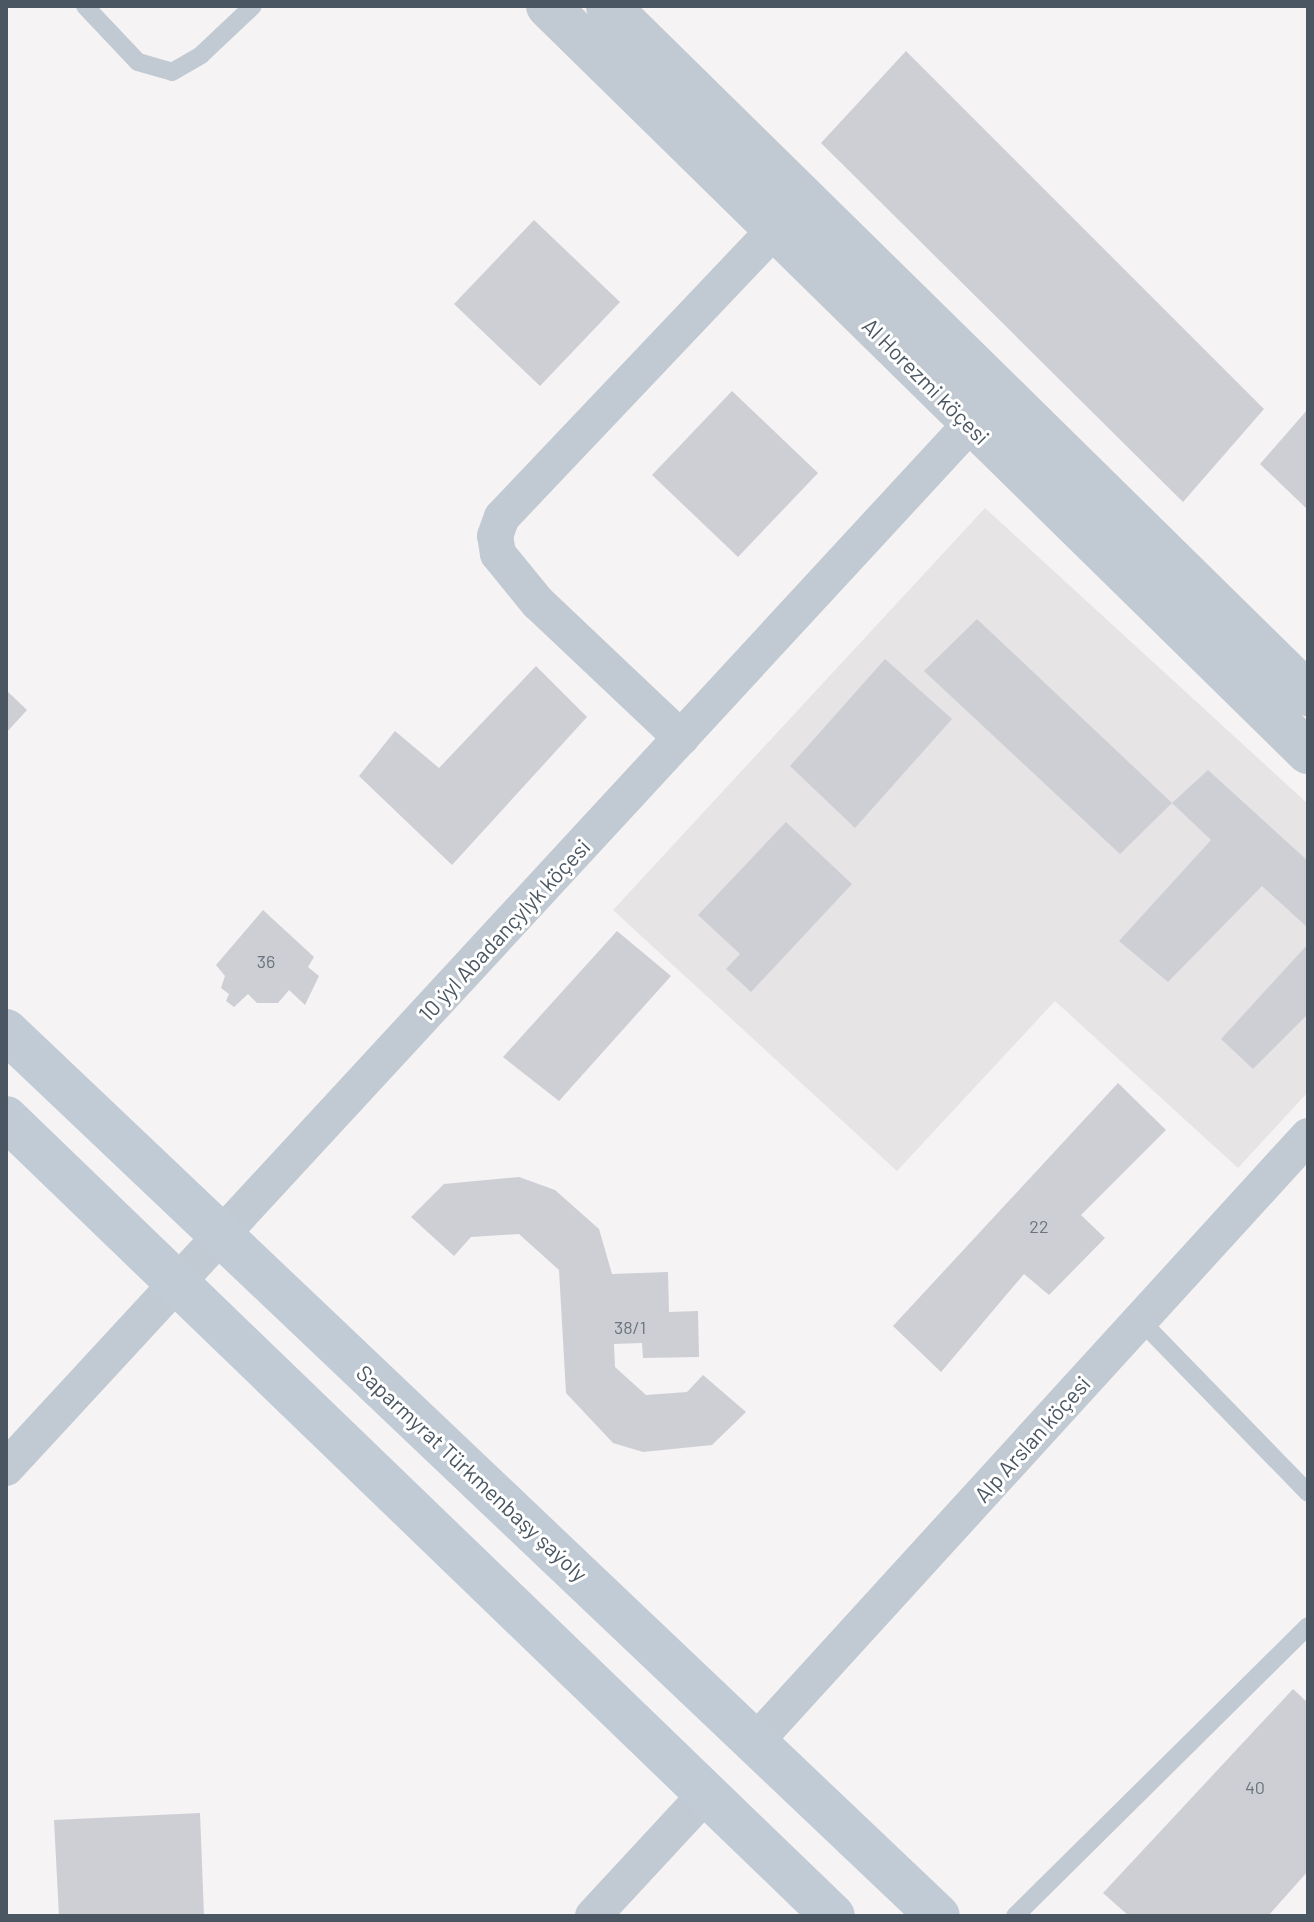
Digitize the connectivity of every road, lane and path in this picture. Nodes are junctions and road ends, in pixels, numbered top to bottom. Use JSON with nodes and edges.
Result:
{"nodes":[{"id":1,"x":85,"y":6,"type":"edge"},
{"id":2,"x":253,"y":6,"type":"edge"},
{"id":3,"x":548,"y":6,"type":"edge"},
{"id":4,"x":608,"y":6,"type":"edge"},
{"id":5,"x":774,"y":230,"type":"junction"},
{"id":6,"x":1001,"y":391,"type":"junction"},
{"id":7,"x":970,"y":425,"type":"junction"},
{"id":8,"x":1308,"y":694,"type":"edge"},
{"id":9,"x":681,"y":738,"type":"junction"},
{"id":10,"x":1308,"y":752,"type":"edge"},
{"id":11,"x":6,"y":1031,"type":"edge"},
{"id":12,"x":6,"y":1118,"type":"edge"},
{"id":13,"x":1308,"y":1136,"type":"edge"},
{"id":14,"x":221,"y":1236,"type":"junction"},
{"id":15,"x":177,"y":1283,"type":"junction"},
{"id":16,"x":1140,"y":1320,"type":"junction"},
{"id":17,"x":6,"y":1468,"type":"edge"},
{"id":18,"x":1308,"y":1493,"type":"edge"},
{"id":19,"x":1308,"y":1626,"type":"edge"},
{"id":20,"x":756,"y":1741,"type":"junction"},
{"id":21,"x":706,"y":1794,"type":"junction"},
{"id":22,"x":593,"y":1916,"type":"edge"},
{"id":23,"x":833,"y":1916,"type":"edge"},
{"id":24,"x":938,"y":1916,"type":"edge"},
{"id":25,"x":1015,"y":1916,"type":"edge"}],
"edges":[{"from":1,"to":2,"type":"lane"},
{"from":3,"to":5,"type":"street","name":"Al Horezmi köçesi"},
{"from":4,"to":6,"type":"street","name":"Al Horezmi köçesi"},
{"from":5,"to":7,"type":"street","name":"Al Horezmi köçesi"},
{"from":5,"to":9,"type":"street"},
{"from":6,"to":7,"type":"street","name":"10 ýyl Abadançylyk köçesi"},
{"from":6,"to":8,"type":"street","name":"Al Horezmi köçesi"},
{"from":7,"to":9,"type":"street","name":"10 ýyl Abadançylyk köçesi"},
{"from":7,"to":10,"type":"street","name":"Al Horezmi köçesi"},
{"from":9,"to":14,"type":"street","name":"10 ýyl Abadançylyk köçesi"},
{"from":11,"to":14,"type":"main road","name":"Saparmyrat Türkmenbaşy şaýoly"},
{"from":12,"to":15,"type":"main road"},
{"from":13,"to":16,"type":"street","name":"Alp Arslan köçesi"},
{"from":14,"to":15,"type":"street","name":"10 ýyl Abadançylyk köçesi"},
{"from":14,"to":20,"type":"main road","name":"Saparmyrat Türkmenbaşy şaýoly"},
{"from":15,"to":17,"type":"street","name":"10 ýyl Abadançylyk köçesi"},
{"from":15,"to":21,"type":"main road"},
{"from":16,"to":18,"type":"lane"},
{"from":16,"to":20,"type":"street","name":"Alp Arslan köçesi"},
{"from":19,"to":25,"type":"lane"},
{"from":20,"to":24,"type":"main road","name":"Saparmyrat Türkmenbaşy şaýoly"},
{"from":21,"to":22,"type":"street"},
{"from":21,"to":23,"type":"main road"}]}
